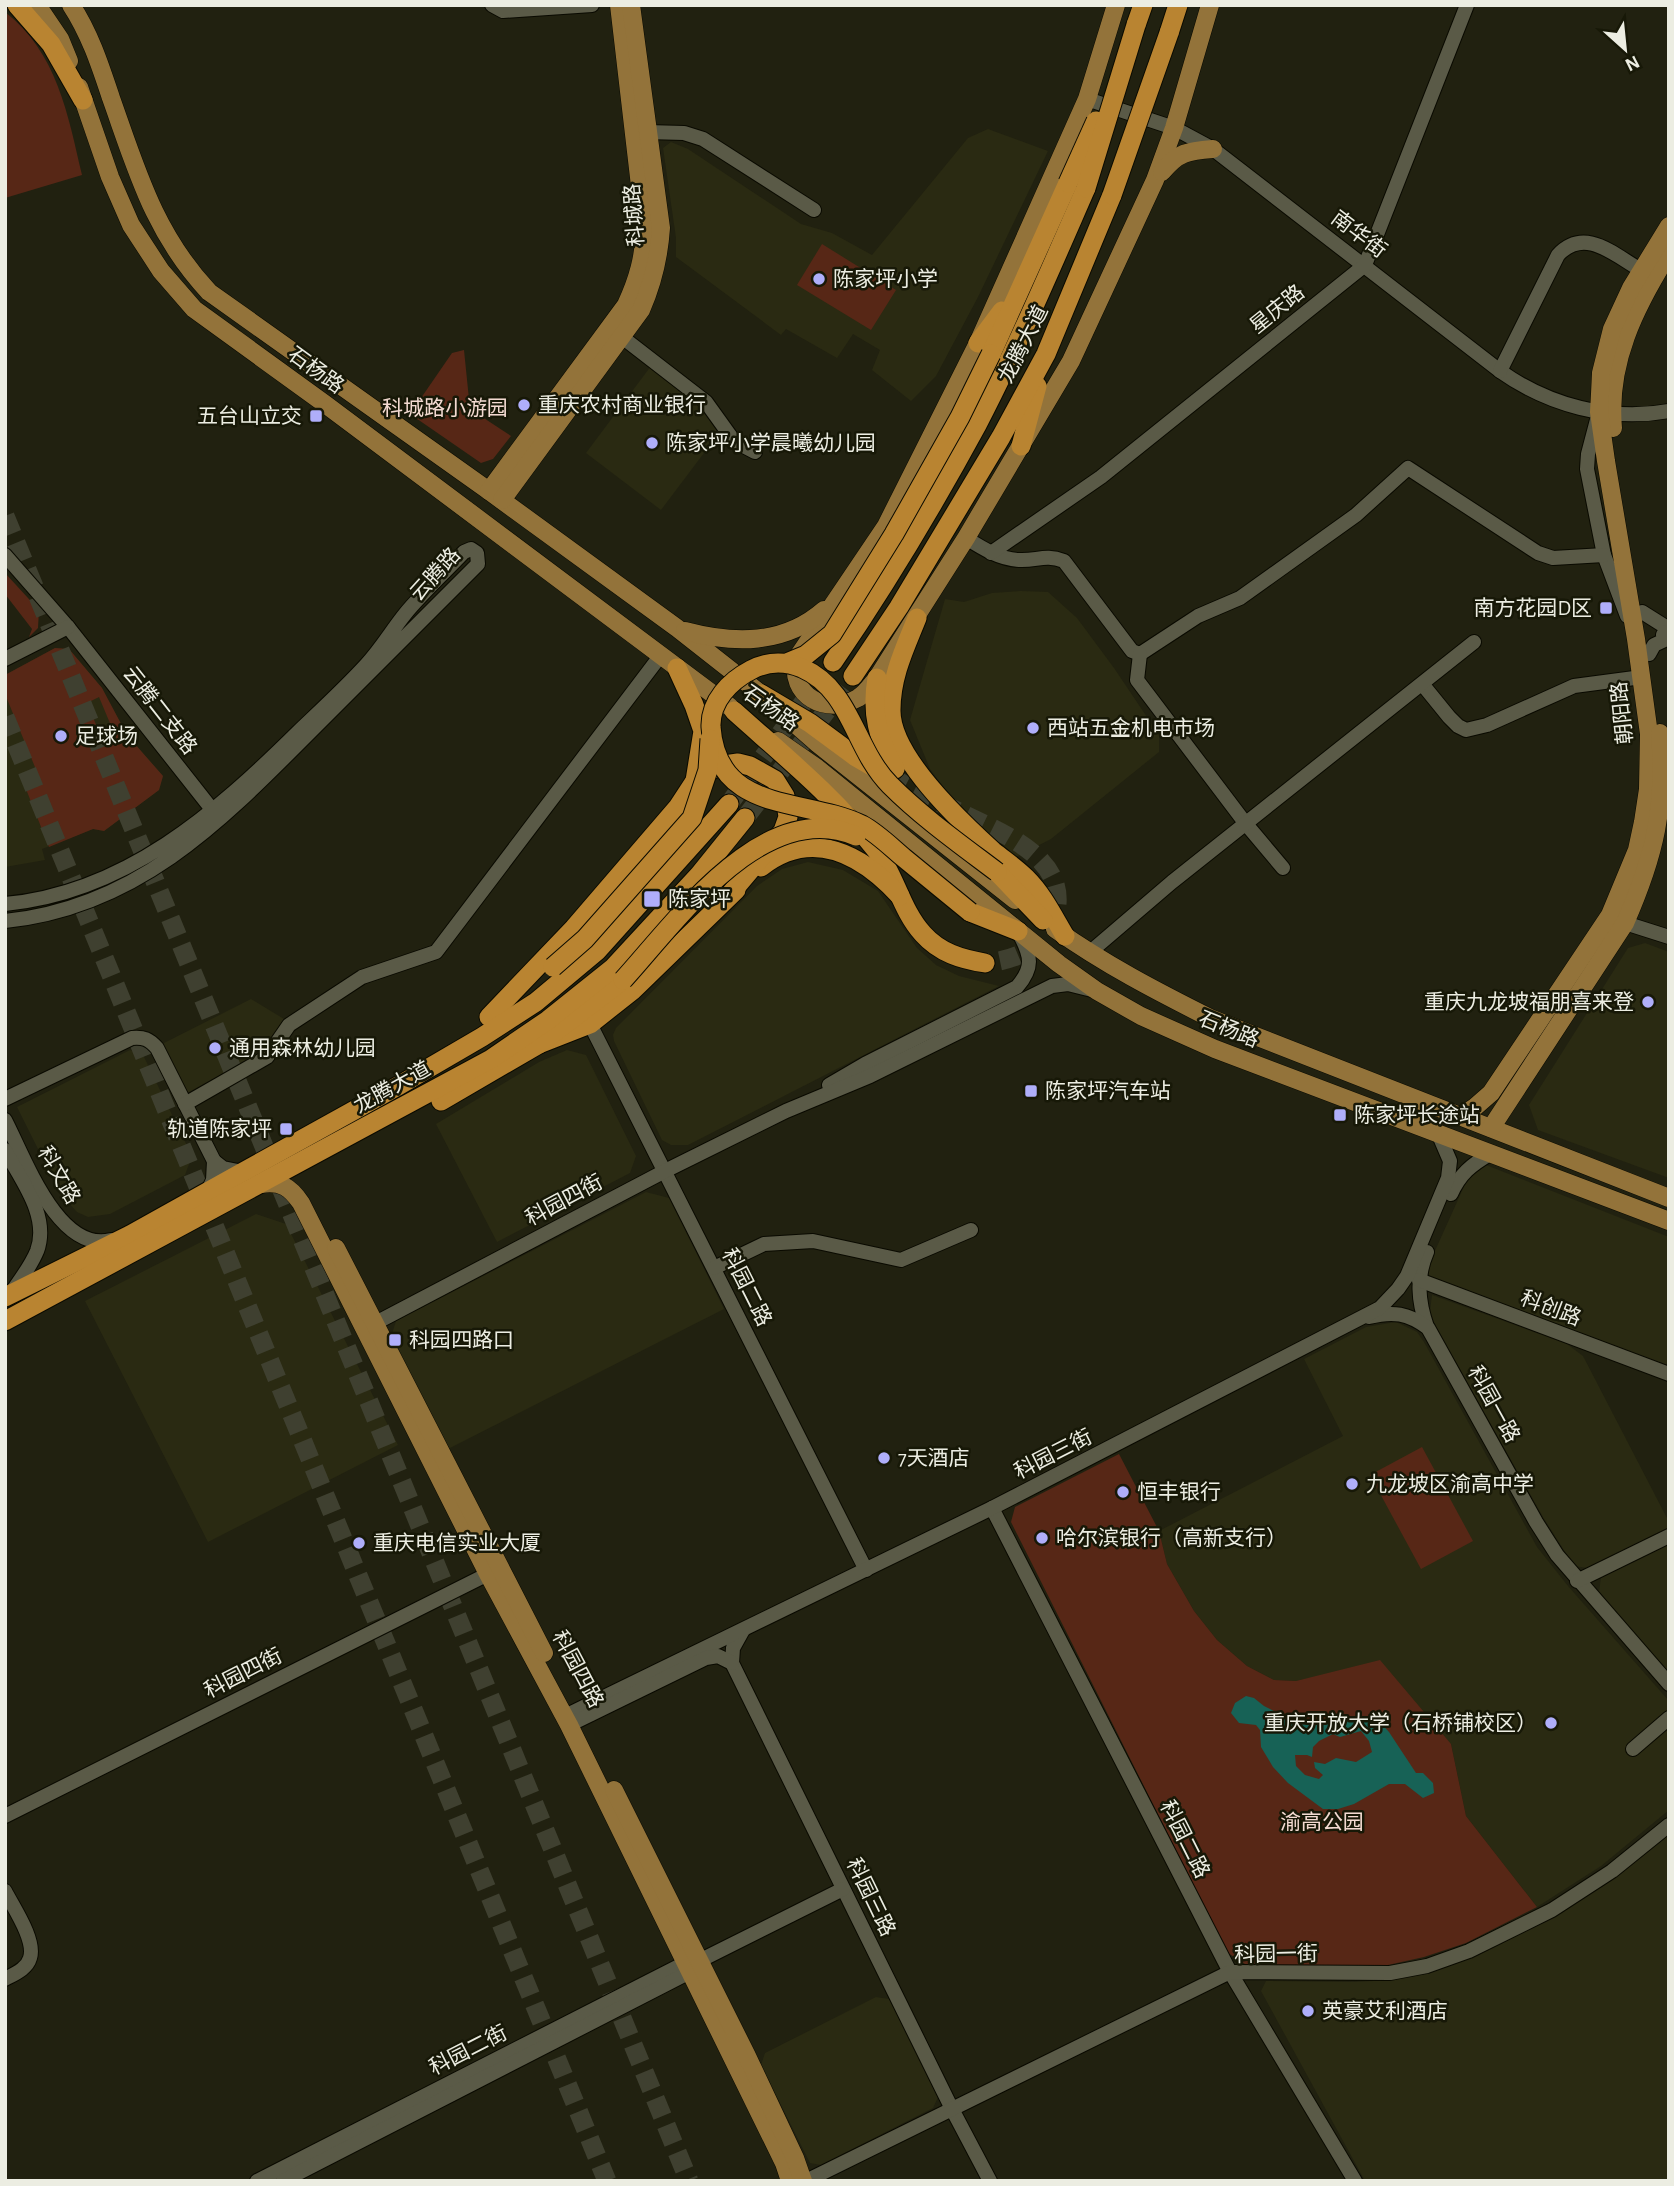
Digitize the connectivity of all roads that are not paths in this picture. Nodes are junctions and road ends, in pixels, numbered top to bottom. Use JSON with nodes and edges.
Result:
{"nodes":[{"id":1,"x":17,"y":5,"type":"edge"},
{"id":2,"x":37,"y":5,"type":"edge"},
{"id":3,"x":492,"y":5,"type":"edge"},
{"id":4,"x":592,"y":5,"type":"edge"},
{"id":5,"x":619,"y":5,"type":"edge"},
{"id":6,"x":631,"y":5,"type":"edge"},
{"id":7,"x":1116,"y":5,"type":"edge"},
{"id":8,"x":1143,"y":5,"type":"edge"},
{"id":9,"x":1178,"y":5,"type":"edge"},
{"id":10,"x":1210,"y":5,"type":"edge"},
{"id":11,"x":1467,"y":5,"type":"edge"},
{"id":12,"x":73,"y":6,"type":"edge"},
{"id":13,"x":1087,"y":99,"type":"junction"},
{"id":14,"x":83,"y":100,"type":"junction"},
{"id":15,"x":1174,"y":128,"type":"junction"},
{"id":16,"x":648,"y":132,"type":"junction"},
{"id":17,"x":1213,"y":149,"type":"junction"},
{"id":18,"x":1155,"y":180,"type":"junction"},
{"id":19,"x":1077,"y":185,"type":"junction"},
{"id":20,"x":814,"y":210,"type":"dead end"},
{"id":21,"x":1669,"y":226,"type":"edge"},
{"id":22,"x":1669,"y":253,"type":"edge"},
{"id":23,"x":1365,"y":265,"type":"junction"},
{"id":24,"x":1641,"y":270,"type":"junction"},
{"id":25,"x":622,"y":337,"type":"junction"},
{"id":26,"x":985,"y":349,"type":"junction"},
{"id":27,"x":1046,"y":354,"type":"junction"},
{"id":28,"x":1500,"y":370,"type":"junction"},
{"id":29,"x":1669,"y":411,"type":"edge"},
{"id":30,"x":1605,"y":412,"type":"junction"},
{"id":31,"x":1021,"y":446,"type":"junction"},
{"id":32,"x":755,"y":452,"type":"dead end"},
{"id":33,"x":496,"y":496,"type":"junction"},
{"id":34,"x":966,"y":538,"type":"junction"},
{"id":35,"x":991,"y":553,"type":"junction"},
{"id":36,"x":5,"y":555,"type":"edge"},
{"id":37,"x":1604,"y":555,"type":"junction"},
{"id":38,"x":842,"y":593,"type":"junction"},
{"id":39,"x":1642,"y":612,"type":"junction"},
{"id":40,"x":917,"y":618,"type":"junction"},
{"id":41,"x":68,"y":627,"type":"junction"},
{"id":42,"x":677,"y":628,"type":"junction"},
{"id":43,"x":1669,"y":631,"type":"edge"},
{"id":44,"x":1669,"y":638,"type":"edge"},
{"id":45,"x":1636,"y":639,"type":"junction"},
{"id":46,"x":1474,"y":642,"type":"dead end"},
{"id":47,"x":1140,"y":654,"type":"junction"},
{"id":48,"x":1649,"y":654,"type":"junction"},
{"id":49,"x":661,"y":655,"type":"junction"},
{"id":50,"x":5,"y":659,"type":"edge"},
{"id":51,"x":789,"y":662,"type":"junction"},
{"id":52,"x":833,"y":662,"type":"tunnel mouth"},
{"id":53,"x":677,"y":668,"type":"junction"},
{"id":54,"x":853,"y":676,"type":"tunnel mouth"},
{"id":55,"x":1642,"y":677,"type":"junction"},
{"id":56,"x":877,"y":678,"type":"junction"},
{"id":57,"x":1423,"y":685,"type":"junction"},
{"id":58,"x":761,"y":694,"type":"junction"},
{"id":59,"x":734,"y":710,"type":"junction"},
{"id":60,"x":711,"y":724,"type":"junction"},
{"id":61,"x":695,"y":781,"type":"junction"},
{"id":62,"x":729,"y":804,"type":"tunnel mouth"},
{"id":63,"x":216,"y":815,"type":"junction"},
{"id":64,"x":745,"y":818,"type":"tunnel mouth"},
{"id":65,"x":1246,"y":824,"type":"junction"},
{"id":66,"x":912,"y":864,"type":"junction"},
{"id":67,"x":1283,"y":869,"type":"dead end"},
{"id":68,"x":900,"y":896,"type":"junction"},
{"id":69,"x":726,"y":899,"type":"junction"},
{"id":70,"x":5,"y":904,"type":"edge"},
{"id":71,"x":1043,"y":920,"type":"junction"},
{"id":72,"x":5,"y":921,"type":"edge"},
{"id":73,"x":1625,"y":923,"type":"junction"},
{"id":74,"x":1018,"y":931,"type":"junction"},
{"id":75,"x":1065,"y":936,"type":"junction"},
{"id":76,"x":1669,"y":937,"type":"edge"},
{"id":77,"x":1089,"y":953,"type":"junction"},
{"id":78,"x":985,"y":963,"type":"tunnel mouth"},
{"id":79,"x":1097,"y":991,"type":"junction"},
{"id":80,"x":489,"y":1017,"type":"junction"},
{"id":81,"x":590,"y":1024,"type":"junction"},
{"id":82,"x":539,"y":1045,"type":"junction"},
{"id":83,"x":1516,"y":1053,"type":"junction"},
{"id":84,"x":1531,"y":1065,"type":"junction"},
{"id":85,"x":398,"y":1086,"type":"junction"},
{"id":86,"x":5,"y":1099,"type":"edge"},
{"id":87,"x":185,"y":1104,"type":"junction"},
{"id":88,"x":786,"y":1111,"type":"junction"},
{"id":89,"x":1461,"y":1116,"type":"junction"},
{"id":90,"x":5,"y":1120,"type":"edge"},
{"id":91,"x":1491,"y":1128,"type":"junction"},
{"id":92,"x":1438,"y":1133,"type":"junction"},
{"id":93,"x":346,"y":1138,"type":"junction"},
{"id":94,"x":5,"y":1150,"type":"edge"},
{"id":95,"x":1490,"y":1154,"type":"junction"},
{"id":96,"x":214,"y":1161,"type":"junction"},
{"id":97,"x":665,"y":1171,"type":"junction"},
{"id":98,"x":243,"y":1172,"type":"junction"},
{"id":99,"x":261,"y":1184,"type":"junction"},
{"id":100,"x":208,"y":1191,"type":"junction"},
{"id":101,"x":1669,"y":1198,"type":"edge"},
{"id":102,"x":1669,"y":1222,"type":"edge"},
{"id":103,"x":971,"y":1230,"type":"dead end"},
{"id":104,"x":130,"y":1235,"type":"junction"},
{"id":105,"x":714,"y":1268,"type":"junction"},
{"id":106,"x":1419,"y":1280,"type":"junction"},
{"id":107,"x":7,"y":1296,"type":"edge"},
{"id":108,"x":1364,"y":1318,"type":"junction"},
{"id":109,"x":5,"y":1321,"type":"edge"},
{"id":110,"x":369,"y":1326,"type":"junction"},
{"id":111,"x":1428,"y":1328,"type":"junction"},
{"id":112,"x":1669,"y":1374,"type":"edge"},
{"id":113,"x":992,"y":1508,"type":"junction"},
{"id":114,"x":1669,"y":1536,"type":"edge"},
{"id":115,"x":866,"y":1570,"type":"junction"},
{"id":116,"x":494,"y":1571,"type":"junction"},
{"id":117,"x":1577,"y":1581,"type":"junction"},
{"id":118,"x":743,"y":1629,"type":"junction"},
{"id":119,"x":732,"y":1663,"type":"junction"},
{"id":120,"x":1669,"y":1684,"type":"edge"},
{"id":121,"x":572,"y":1718,"type":"junction"},
{"id":122,"x":1669,"y":1718,"type":"edge"},
{"id":123,"x":1633,"y":1749,"type":"dead end"},
{"id":124,"x":5,"y":1816,"type":"edge"},
{"id":125,"x":1669,"y":1825,"type":"edge"},
{"id":126,"x":843,"y":1889,"type":"junction"},
{"id":127,"x":5,"y":1891,"type":"edge"},
{"id":128,"x":692,"y":1965,"type":"junction"},
{"id":129,"x":1230,"y":1972,"type":"junction"},
{"id":130,"x":5,"y":1979,"type":"edge"},
{"id":131,"x":952,"y":2109,"type":"junction"},
{"id":132,"x":296,"y":2173,"type":"edge"},
{"id":133,"x":257,"y":2181,"type":"edge"},
{"id":134,"x":283,"y":2181,"type":"edge"},
{"id":135,"x":790,"y":2181,"type":"edge"},
{"id":136,"x":804,"y":2181,"type":"edge"},
{"id":137,"x":990,"y":2181,"type":"edge"},
{"id":138,"x":1355,"y":2181,"type":"edge"}],
"edges":[{"from":1,"to":14,"type":"highway"},
{"from":2,"to":14,"type":"main road","name":"石杨路"},
{"from":3,"to":4,"type":"street"},
{"from":5,"to":33,"type":"main road","name":"科城路"},
{"from":6,"to":16,"type":"main road","name":"科城路"},
{"from":7,"to":13,"type":"main road"},
{"from":8,"to":19,"type":"highway","bridge":true},
{"from":9,"to":27,"type":"highway","name":"龙腾大道","bridge":true},
{"from":10,"to":15,"type":"main road"},
{"from":11,"to":23,"type":"street","name":"星庆路"},
{"from":12,"to":33,"type":"main road","name":"石杨路"},
{"from":13,"to":15,"type":"street","name":"南华街"},
{"from":13,"to":26,"type":"main road"},
{"from":14,"to":49,"type":"main road","name":"石杨路"},
{"from":15,"to":17,"type":"street","name":"南华街"},
{"from":15,"to":18,"type":"main road"},
{"from":16,"to":20,"type":"street"},
{"from":16,"to":25,"type":"main road","name":"科城路"},
{"from":17,"to":18,"type":"main road"},
{"from":17,"to":23,"type":"street","name":"南华街"},
{"from":18,"to":31,"type":"main road"},
{"from":19,"to":26,"type":"highway"},
{"from":19,"to":52,"type":"highway","name":"龙腾大道"},
{"from":21,"to":24,"type":"main road","name":"朝阳路"},
{"from":22,"to":30,"type":"main road","name":"朝阳路"},
{"from":23,"to":28,"type":"street","name":"南华街"},
{"from":23,"to":35,"type":"street","name":"星庆路"},
{"from":24,"to":28,"type":"street"},
{"from":24,"to":30,"type":"main road","name":"朝阳路"},
{"from":25,"to":32,"type":"street"},
{"from":25,"to":33,"type":"main road","name":"科城路"},
{"from":26,"to":38,"type":"main road"},
{"from":26,"to":51,"type":"highway","bridge":true},
{"from":27,"to":31,"type":"highway"},
{"from":27,"to":54,"type":"highway","name":"龙腾大道"},
{"from":28,"to":30,"type":"street","name":"南华街"},
{"from":29,"to":30,"type":"street","name":"南华街"},
{"from":30,"to":37,"type":"street"},
{"from":30,"to":39,"type":"main road","name":"朝阳路"},
{"from":30,"to":45,"type":"main road","name":"朝阳路"},
{"from":31,"to":34,"type":"main road"},
{"from":33,"to":42,"type":"main road","name":"石杨路"},
{"from":34,"to":35,"type":"street"},
{"from":34,"to":40,"type":"main road"},
{"from":35,"to":47,"type":"street"},
{"from":36,"to":41,"type":"street","name":"云腾二支路"},
{"from":37,"to":45,"type":"street"},
{"from":37,"to":47,"type":"street"},
{"from":38,"to":42,"type":"main road"},
{"from":38,"to":56,"type":"main road"},
{"from":39,"to":43,"type":"street"},
{"from":39,"to":48,"type":"main road","name":"朝阳路"},
{"from":40,"to":56,"type":"main road"},
{"from":40,"to":75,"type":"highway"},
{"from":41,"to":50,"type":"street"},
{"from":41,"to":63,"type":"street","name":"云腾二支路"},
{"from":42,"to":58,"type":"main road","name":"石杨路"},
{"from":43,"to":44,"type":"street"},
{"from":44,"to":48,"type":"street"},
{"from":45,"to":55,"type":"main road","name":"朝阳路"},
{"from":46,"to":57,"type":"street"},
{"from":47,"to":65,"type":"street"},
{"from":48,"to":73,"type":"main road","name":"朝阳路"},
{"from":49,"to":53,"type":"main road","name":"石杨路"},
{"from":49,"to":87,"type":"street"},
{"from":51,"to":60,"type":"highway","bridge":true},
{"from":51,"to":71,"type":"highway","bridge":true},
{"from":53,"to":59,"type":"main road","name":"石杨路"},
{"from":53,"to":61,"type":"highway"},
{"from":55,"to":57,"type":"street"},
{"from":55,"to":83,"type":"main road","name":"朝阳路"},
{"from":56,"to":58,"type":"highway"},
{"from":57,"to":65,"type":"street"},
{"from":58,"to":71,"type":"main road","name":"石杨路"},
{"from":59,"to":68,"type":"highway"},
{"from":59,"to":74,"type":"main road","name":"石杨路"},
{"from":60,"to":66,"type":"highway","bridge":true},
{"from":60,"to":80,"type":"highway","bridge":true},
{"from":61,"to":69,"type":"highway"},
{"from":61,"to":80,"type":"highway"},
{"from":62,"to":85,"type":"highway","name":"龙腾大道"},
{"from":63,"to":63,"type":"street","name":"云腾路"},
{"from":63,"to":70,"type":"street","name":"云腾路"},
{"from":63,"to":72,"type":"street","name":"云腾路"},
{"from":64,"to":93,"type":"highway","name":"龙腾大道"},
{"from":65,"to":67,"type":"street"},
{"from":65,"to":77,"type":"street"},
{"from":66,"to":74,"type":"highway","bridge":true},
{"from":66,"to":82,"type":"highway","bridge":true},
{"from":68,"to":69,"type":"highway"},
{"from":68,"to":78,"type":"highway"},
{"from":69,"to":81,"type":"highway"},
{"from":71,"to":75,"type":"main road","name":"石杨路"},
{"from":73,"to":76,"type":"street"},
{"from":73,"to":84,"type":"main road","name":"朝阳路"},
{"from":74,"to":79,"type":"main road","name":"石杨路"},
{"from":74,"to":88,"type":"street","name":"科园四街"},
{"from":75,"to":77,"type":"main road","name":"石杨路"},
{"from":77,"to":89,"type":"main road","name":"石杨路"},
{"from":79,"to":88,"type":"street","name":"科园四街"},
{"from":79,"to":92,"type":"main road","name":"石杨路"},
{"from":80,"to":85,"type":"highway"},
{"from":81,"to":82,"type":"highway"},
{"from":81,"to":97,"type":"street","name":"科园二路"},
{"from":82,"to":93,"type":"highway"},
{"from":83,"to":84,"type":"main road"},
{"from":83,"to":89,"type":"main road","name":"朝阳路"},
{"from":84,"to":91,"type":"main road","name":"朝阳路"},
{"from":85,"to":98,"type":"highway","name":"龙腾大道"},
{"from":86,"to":87,"type":"street"},
{"from":87,"to":96,"type":"street"},
{"from":88,"to":97,"type":"street","name":"科园四街"},
{"from":89,"to":91,"type":"main road","name":"石杨路"},
{"from":90,"to":104,"type":"street","name":"科文路"},
{"from":91,"to":101,"type":"main road","name":"石杨路"},
{"from":92,"to":95,"type":"main road","name":"石杨路"},
{"from":92,"to":108,"type":"street","name":"科园三街"},
{"from":93,"to":99,"type":"highway","name":"龙腾大道"},
{"from":94,"to":107,"type":"street","name":"科文路"},
{"from":95,"to":102,"type":"main road","name":"石杨路"},
{"from":95,"to":106,"type":"street"},
{"from":96,"to":98,"type":"street"},
{"from":96,"to":100,"type":"street"},
{"from":97,"to":105,"type":"street","name":"科园二路"},
{"from":97,"to":110,"type":"street","name":"科园四街"},
{"from":98,"to":100,"type":"highway","name":"龙腾大道"},
{"from":99,"to":109,"type":"highway","name":"龙腾大道"},
{"from":99,"to":110,"type":"main road","name":"科园四路"},
{"from":100,"to":104,"type":"highway","name":"龙腾大道"},
{"from":103,"to":105,"type":"street"},
{"from":104,"to":107,"type":"highway","name":"龙腾大道"},
{"from":105,"to":115,"type":"street","name":"科园二路"},
{"from":106,"to":111,"type":"street"},
{"from":106,"to":112,"type":"street","name":"科创路"},
{"from":108,"to":111,"type":"street"},
{"from":108,"to":113,"type":"street","name":"科园三街"},
{"from":110,"to":116,"type":"main road","name":"科园四路"},
{"from":111,"to":117,"type":"street","name":"科园一路"},
{"from":113,"to":115,"type":"street","name":"科园三街"},
{"from":113,"to":129,"type":"street","name":"科园二路"},
{"from":114,"to":117,"type":"street"},
{"from":115,"to":118,"type":"street","name":"科园三街"},
{"from":116,"to":121,"type":"main road","name":"科园四路"},
{"from":116,"to":124,"type":"street","name":"科园四街"},
{"from":117,"to":120,"type":"street","name":"科园一路"},
{"from":118,"to":119,"type":"street"},
{"from":118,"to":121,"type":"street","name":"科园三街"},
{"from":119,"to":121,"type":"street"},
{"from":119,"to":126,"type":"street","name":"科园三路"},
{"from":121,"to":128,"type":"main road","name":"科园四路"},
{"from":122,"to":123,"type":"street"},
{"from":125,"to":129,"type":"street","name":"科园一街"},
{"from":126,"to":128,"type":"street","name":"科园二街"},
{"from":126,"to":131,"type":"street","name":"科园三路"},
{"from":127,"to":130,"type":"street"},
{"from":128,"to":132,"type":"street","name":"科园二街"},
{"from":128,"to":135,"type":"main road","name":"科园四路"},
{"from":128,"to":136,"type":"main road","name":"科园四路"},
{"from":129,"to":131,"type":"street","name":"科园一街"},
{"from":129,"to":138,"type":"street","name":"科园二路"},
{"from":131,"to":136,"type":"street","name":"科园一街"},
{"from":131,"to":137,"type":"street","name":"科园三路"},
{"from":132,"to":133,"type":"street","name":"科园二街"},
{"from":132,"to":134,"type":"street","name":"科园二街"}]}
